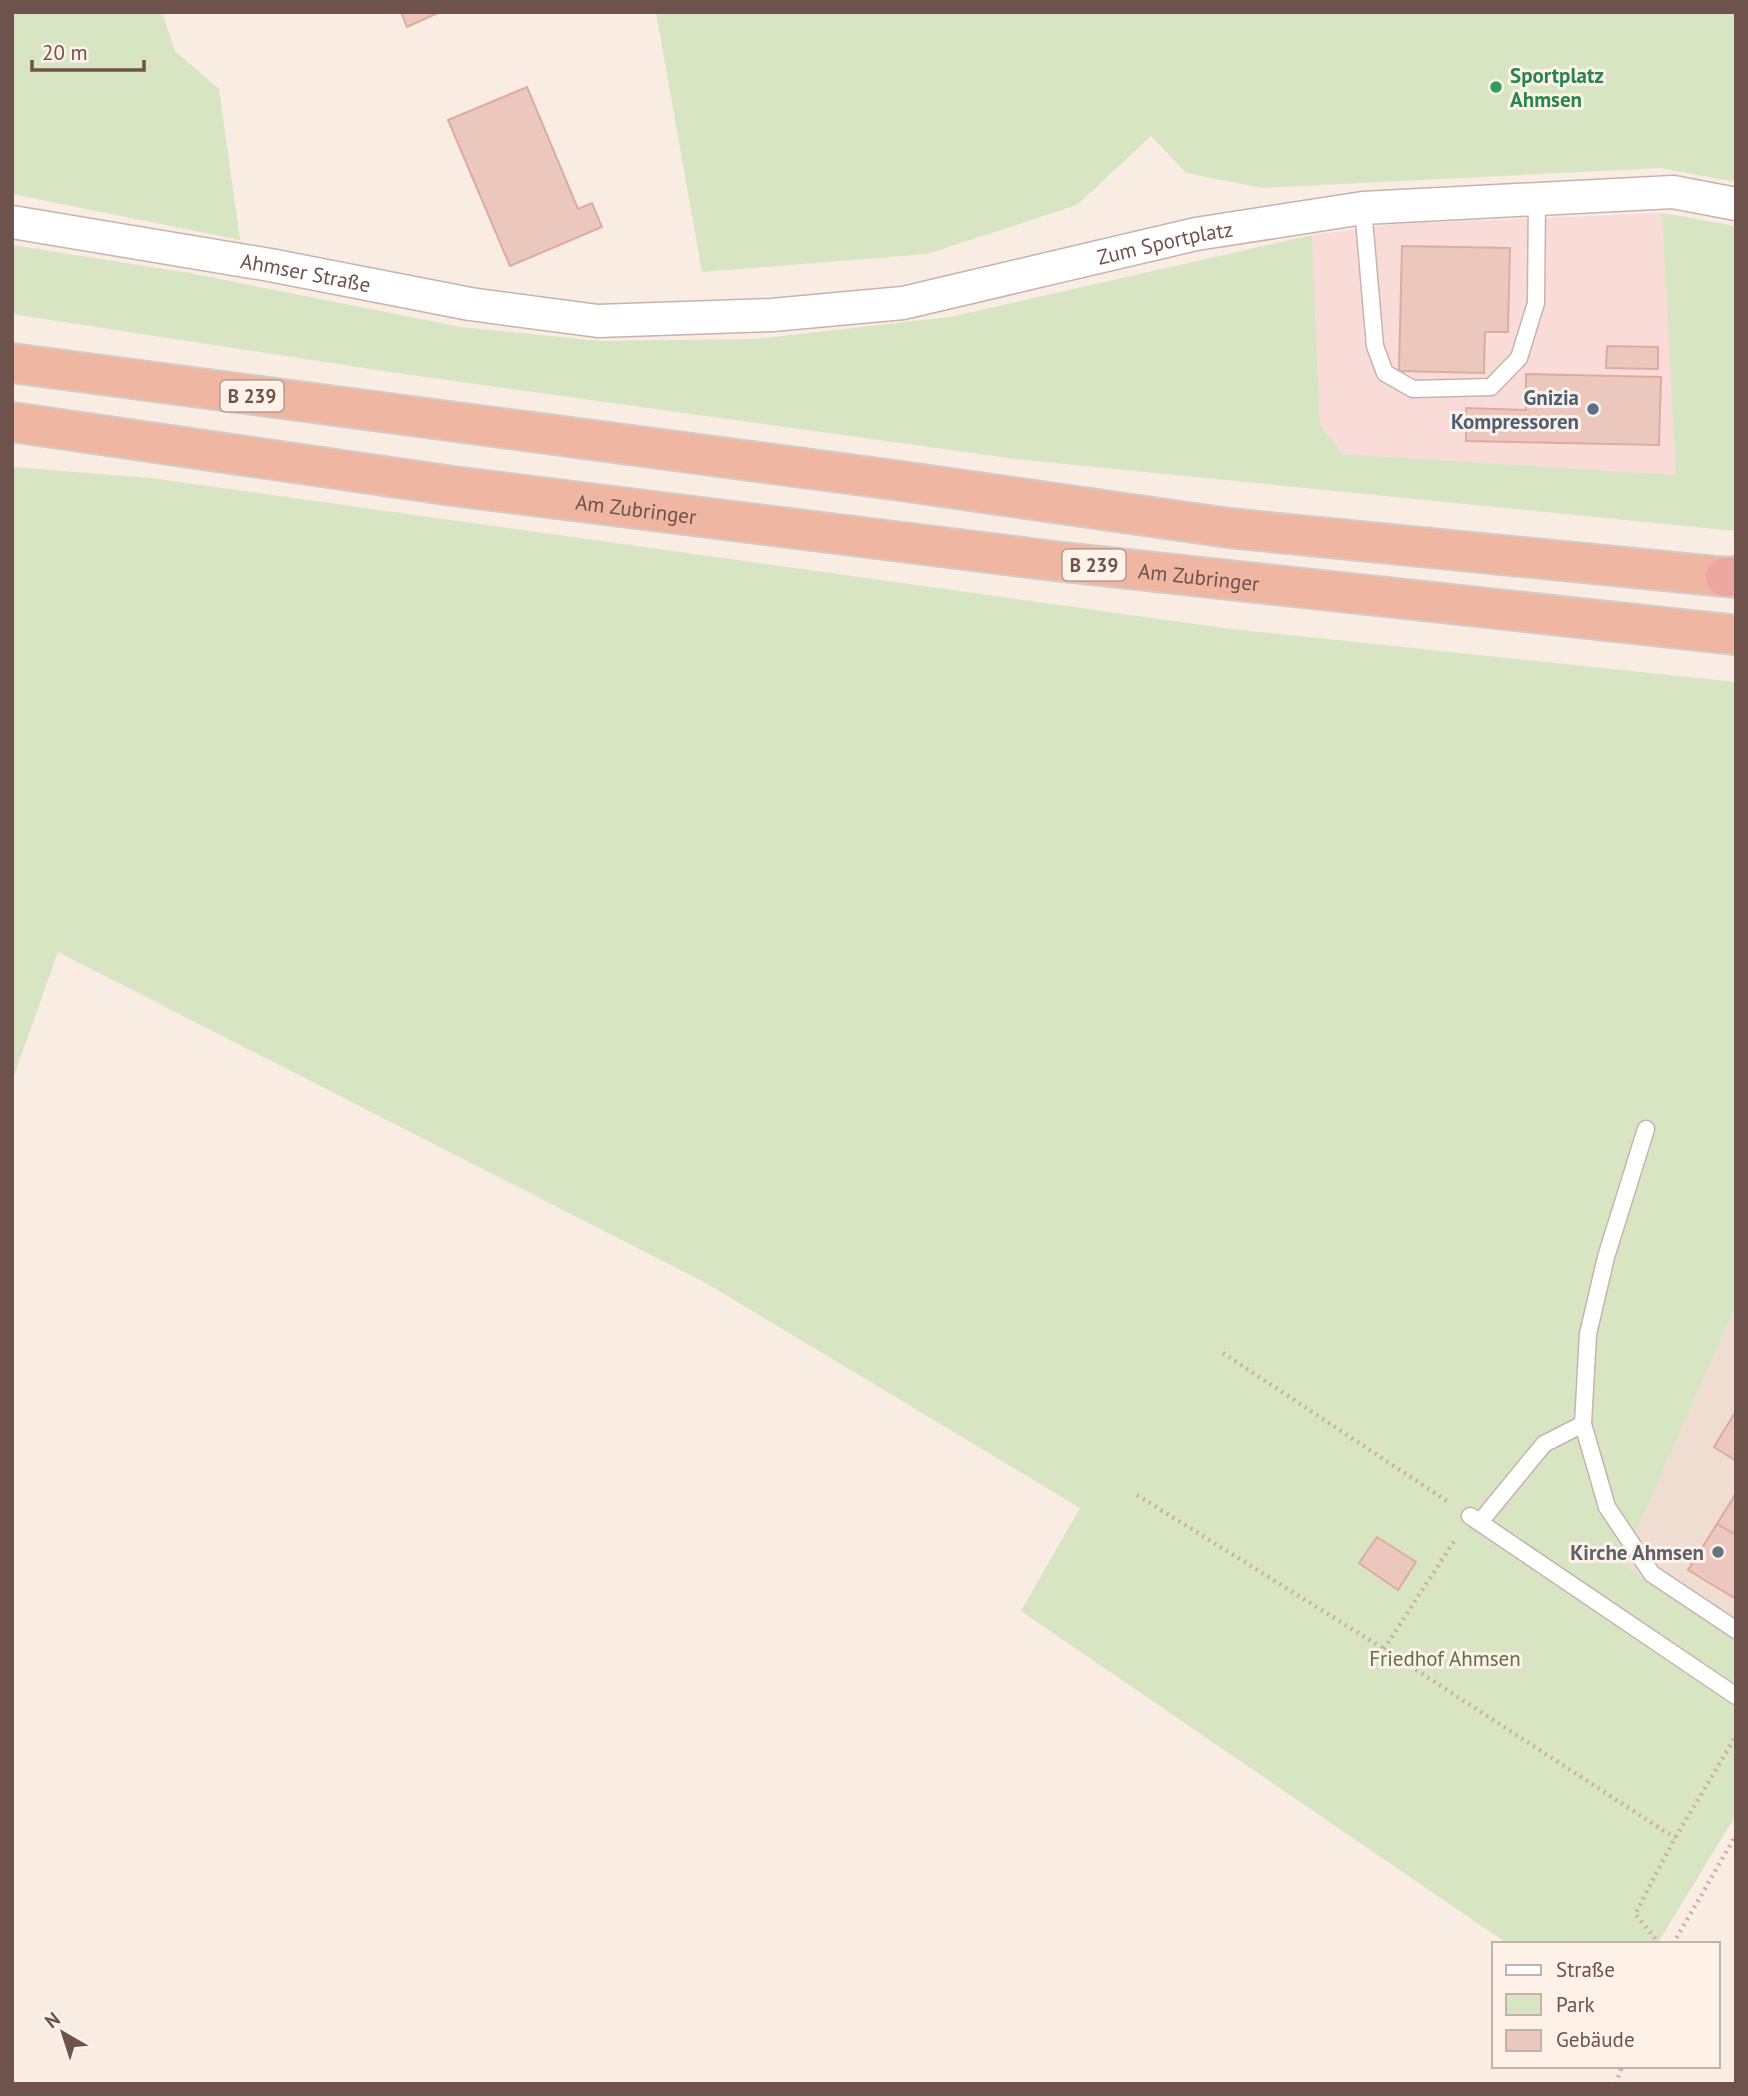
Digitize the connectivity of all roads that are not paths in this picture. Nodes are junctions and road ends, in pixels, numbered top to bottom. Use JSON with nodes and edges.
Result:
{"nodes":[{"id":1,"x":1537,"y":198,"type":"junction"},
{"id":2,"x":1736,"y":204,"type":"edge"},
{"id":3,"x":1363,"y":208,"type":"junction"},
{"id":4,"x":12,"y":222,"type":"edge"},
{"id":5,"x":598,"y":321,"type":"joint"},
{"id":6,"x":12,"y":363,"type":"edge"},
{"id":7,"x":12,"y":422,"type":"edge"},
{"id":8,"x":1732,"y":577,"type":"edge"},
{"id":9,"x":1736,"y":635,"type":"edge"},
{"id":10,"x":1646,"y":1129,"type":"dead end"},
{"id":11,"x":1583,"y":1424,"type":"junction"},
{"id":12,"x":1736,"y":1630,"type":"edge"},
{"id":13,"x":1736,"y":1696,"type":"edge"}],
"edges":[{"from":1,"to":2,"type":"street","name":"Zum Sportplatz"},
{"from":1,"to":3,"type":"street","name":"Zum Sportplatz"},
{"from":1,"to":3,"type":"lane"},
{"from":3,"to":5,"type":"street","name":"Zum Sportplatz"},
{"from":4,"to":5,"type":"street","name":"Ahmser Straße"},
{"from":6,"to":8,"type":"highway","number":"B 239"},
{"from":7,"to":9,"type":"highway","name":"Am Zubringer","number":"B 239"},
{"from":10,"to":11,"type":"lane"},
{"from":11,"to":12,"type":"lane"},
{"from":11,"to":13,"type":"lane"}]}
